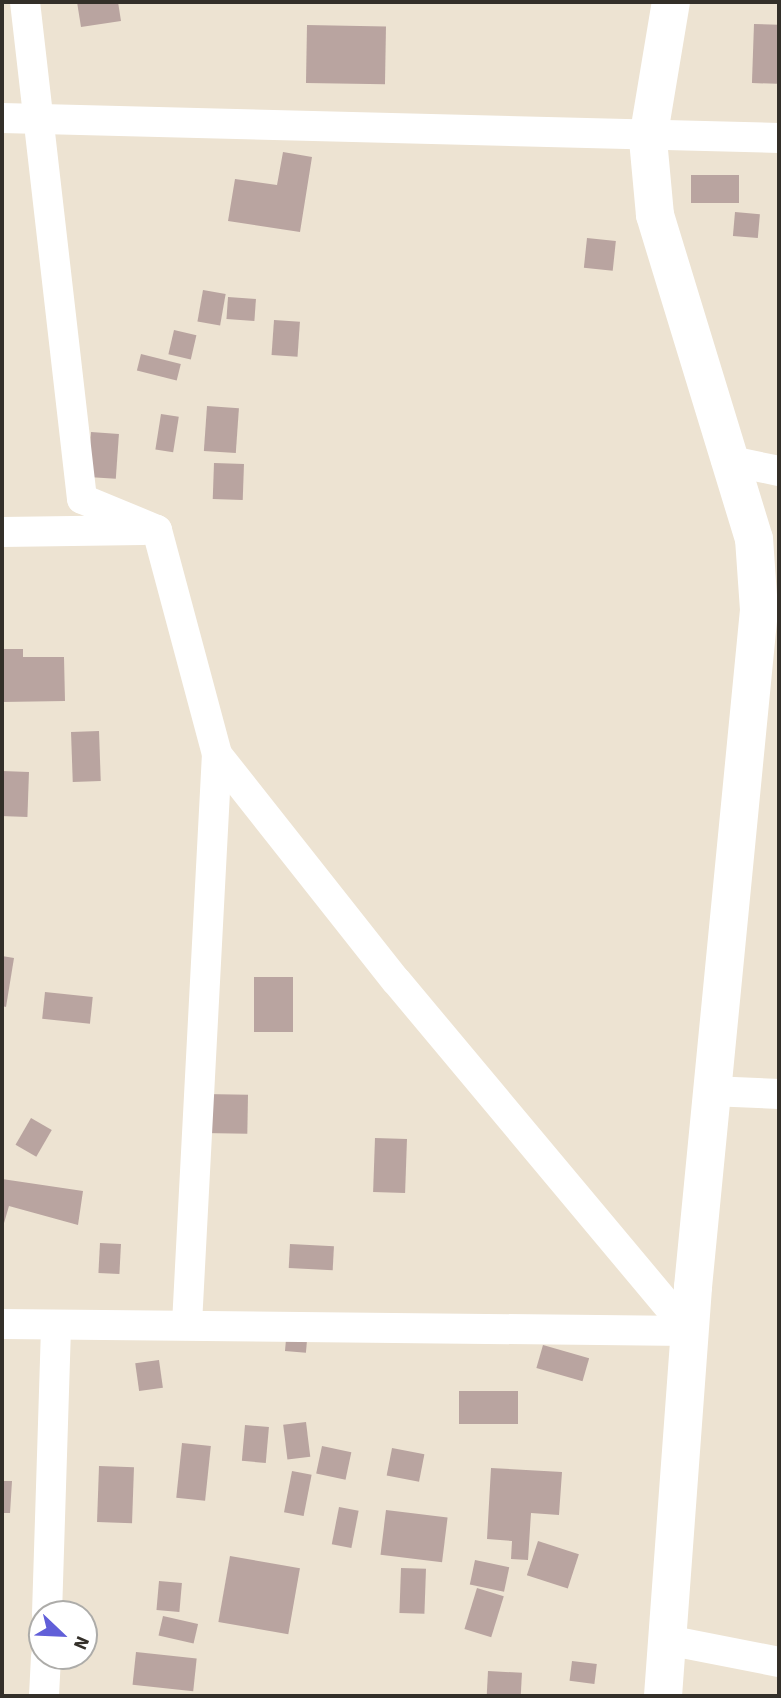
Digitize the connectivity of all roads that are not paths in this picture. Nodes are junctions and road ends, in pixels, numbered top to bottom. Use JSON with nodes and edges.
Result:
{"nodes":[{"id":1,"x":25,"y":2,"type":"edge"},
{"id":2,"x":671,"y":2,"type":"edge"},
{"id":3,"x":2,"y":118,"type":"edge"},
{"id":4,"x":37,"y":119,"type":"junction"},
{"id":5,"x":779,"y":138,"type":"edge"},
{"id":6,"x":648,"y":139,"type":"junction"},
{"id":7,"x":726,"y":460,"type":"junction"},
{"id":8,"x":779,"y":471,"type":"edge"},
{"id":9,"x":157,"y":530,"type":"junction"},
{"id":10,"x":2,"y":532,"type":"edge"},
{"id":11,"x":754,"y":539,"type":"junction"},
{"id":12,"x":779,"y":574,"type":"edge"},
{"id":13,"x":217,"y":754,"type":"junction"},
{"id":14,"x":710,"y":1091,"type":"junction"},
{"id":15,"x":779,"y":1094,"type":"edge"},
{"id":16,"x":2,"y":1324,"type":"edge"},
{"id":17,"x":187,"y":1324,"type":"junction"},
{"id":18,"x":55,"y":1325,"type":"junction"},
{"id":19,"x":689,"y":1331,"type":"junction"},
{"id":20,"x":47,"y":1600,"type":"edge"},
{"id":21,"x":667,"y":1640,"type":"junction"},
{"id":22,"x":779,"y":1662,"type":"edge"},
{"id":23,"x":45,"y":1670,"type":"edge"},
{"id":24,"x":44,"y":1696,"type":"edge"},
{"id":25,"x":663,"y":1696,"type":"edge"}],
"edges":[{"from":1,"to":4,"type":"street"},
{"from":2,"to":6,"type":"street"},
{"from":3,"to":4,"type":"street"},
{"from":4,"to":6,"type":"street"},
{"from":4,"to":9,"type":"street"},
{"from":5,"to":6,"type":"street"},
{"from":6,"to":7,"type":"street"},
{"from":7,"to":8,"type":"street"},
{"from":7,"to":11,"type":"street"},
{"from":9,"to":10,"type":"street"},
{"from":9,"to":13,"type":"street"},
{"from":11,"to":12,"type":"street"},
{"from":11,"to":14,"type":"street"},
{"from":13,"to":17,"type":"street"},
{"from":13,"to":19,"type":"street"},
{"from":14,"to":15,"type":"street"},
{"from":14,"to":19,"type":"street"},
{"from":16,"to":18,"type":"street"},
{"from":17,"to":18,"type":"street"},
{"from":17,"to":19,"type":"street"},
{"from":18,"to":20,"type":"street"},
{"from":19,"to":21,"type":"street"},
{"from":21,"to":22,"type":"street"},
{"from":21,"to":25,"type":"street"},
{"from":23,"to":24,"type":"street"}]}
